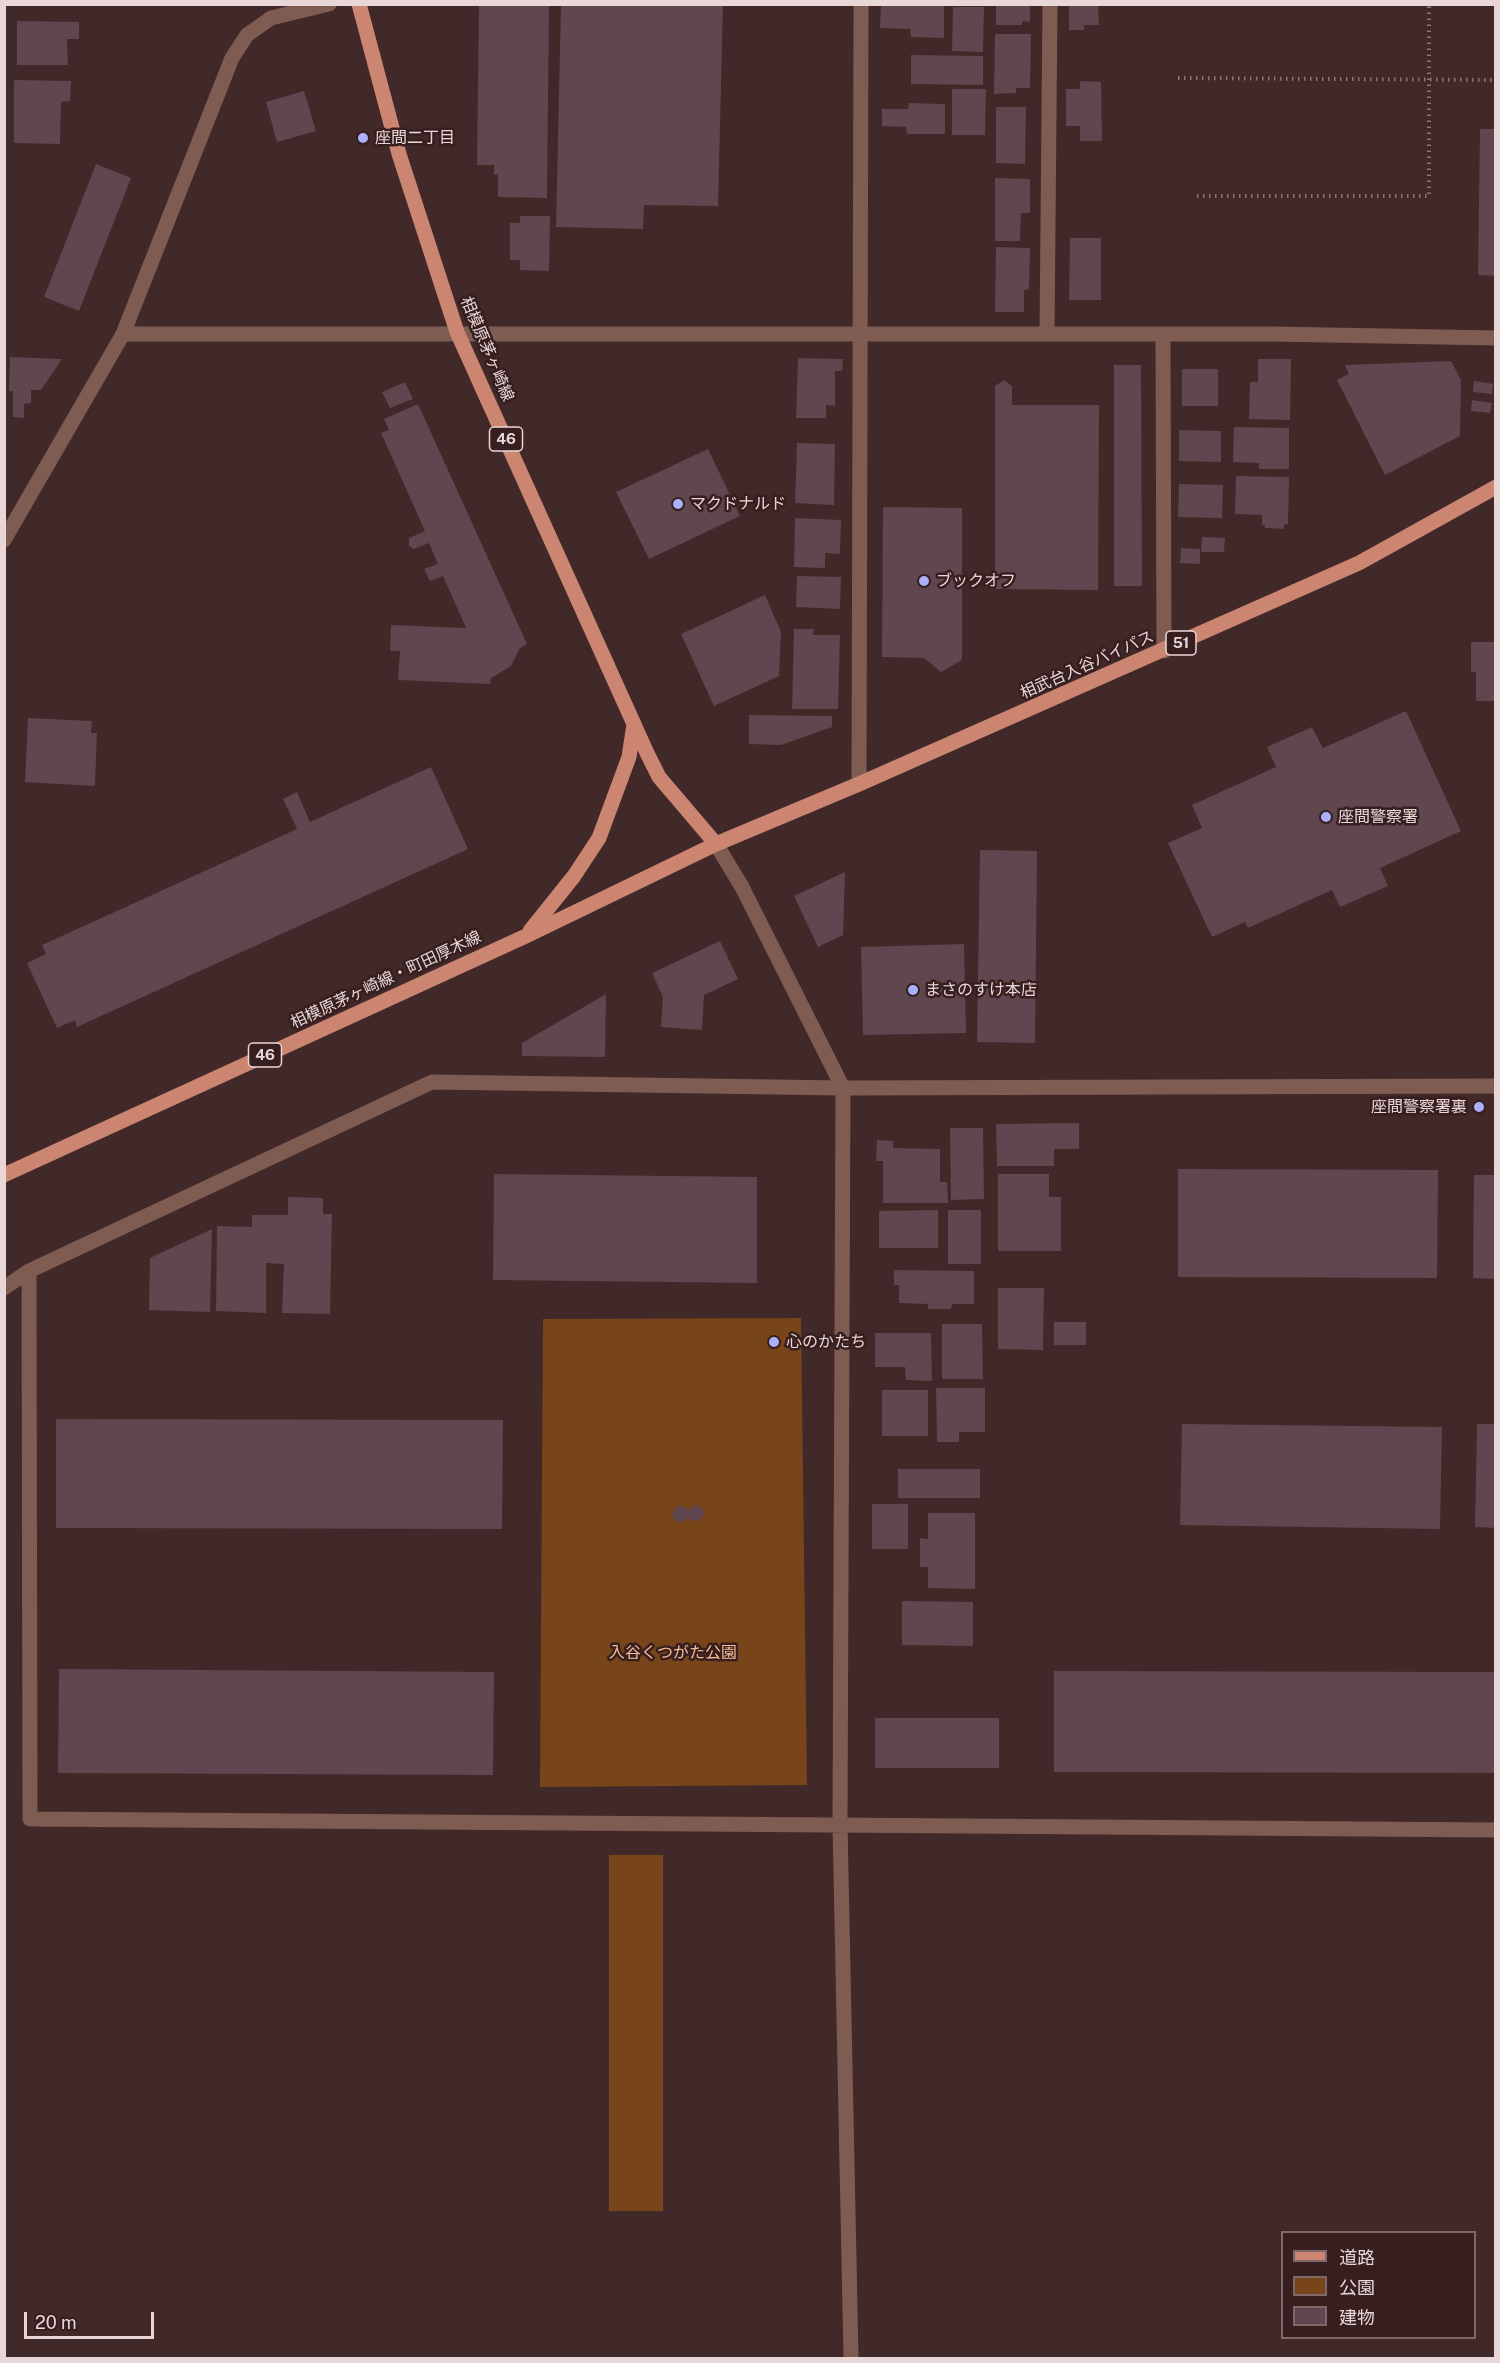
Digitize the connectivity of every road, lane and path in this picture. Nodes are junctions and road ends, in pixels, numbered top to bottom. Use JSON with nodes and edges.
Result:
{"nodes":[{"id":1,"x":329,"y":4,"type":"edge"},
{"id":2,"x":359,"y":4,"type":"edge"},
{"id":3,"x":861,"y":4,"type":"edge"},
{"id":4,"x":1050,"y":4,"type":"edge"},
{"id":5,"x":1429,"y":4,"type":"edge"},
{"id":6,"x":1178,"y":78,"type":"dead end"},
{"id":7,"x":1429,"y":80,"type":"junction"},
{"id":8,"x":1496,"y":80,"type":"edge"},
{"id":9,"x":1197,"y":196,"type":"dead end"},
{"id":10,"x":458,"y":332,"type":"junction"},
{"id":11,"x":123,"y":334,"type":"junction"},
{"id":12,"x":1047,"y":334,"type":"junction"},
{"id":13,"x":1163,"y":334,"type":"junction"},
{"id":14,"x":862,"y":335,"type":"junction"},
{"id":15,"x":1496,"y":338,"type":"edge"},
{"id":16,"x":1496,"y":487,"type":"edge"},
{"id":17,"x":4,"y":540,"type":"edge"},
{"id":18,"x":1164,"y":651,"type":"junction"},
{"id":19,"x":634,"y":724,"type":"junction"},
{"id":20,"x":860,"y":784,"type":"junction"},
{"id":21,"x":716,"y":844,"type":"junction"},
{"id":22,"x":526,"y":936,"type":"junction"},
{"id":23,"x":1496,"y":1086,"type":"edge"},
{"id":24,"x":843,"y":1088,"type":"junction"},
{"id":25,"x":4,"y":1174,"type":"edge"},
{"id":26,"x":29,"y":1271,"type":"junction"},
{"id":27,"x":4,"y":1288,"type":"edge"},
{"id":28,"x":840,"y":1823,"type":"junction"},
{"id":29,"x":1496,"y":1830,"type":"edge"},
{"id":30,"x":851,"y":2358,"type":"edge"}],
"edges":[{"from":1,"to":11,"type":"street"},
{"from":2,"to":10,"type":"main road","name":"相模原茅ヶ崎線","number":"46"},
{"from":3,"to":14,"type":"street"},
{"from":4,"to":12,"type":"street"},
{"from":5,"to":7,"type":"path"},
{"from":6,"to":7,"type":"path"},
{"from":7,"to":8,"type":"path"},
{"from":7,"to":9,"type":"path"},
{"from":10,"to":11,"type":"street"},
{"from":10,"to":14,"type":"street"},
{"from":10,"to":19,"type":"main road","name":"相模原茅ヶ崎線","number":"46"},
{"from":11,"to":17,"type":"street"},
{"from":12,"to":13,"type":"street"},
{"from":12,"to":14,"type":"street"},
{"from":13,"to":15,"type":"street"},
{"from":13,"to":18,"type":"street"},
{"from":14,"to":20,"type":"street"},
{"from":16,"to":18,"type":"main road","name":"相武台入谷バイパス","number":"51"},
{"from":18,"to":20,"type":"main road","name":"相武台入谷バイパス","number":"51"},
{"from":19,"to":21,"type":"main road","name":"相模原茅ヶ崎線","number":"46"},
{"from":19,"to":22,"type":"main road"},
{"from":20,"to":21,"type":"main road","name":"相武台入谷バイパス","number":"51"},
{"from":21,"to":22,"type":"main road","name":"相模原茅ヶ崎線・町田厚木線","number":"46"},
{"from":21,"to":24,"type":"street"},
{"from":22,"to":25,"type":"main road","name":"相模原茅ヶ崎線・町田厚木線","number":"46"},
{"from":23,"to":24,"type":"street"},
{"from":24,"to":26,"type":"street"},
{"from":24,"to":28,"type":"street"},
{"from":26,"to":27,"type":"street"},
{"from":26,"to":28,"type":"street"},
{"from":28,"to":29,"type":"street"},
{"from":28,"to":30,"type":"street"}]}
